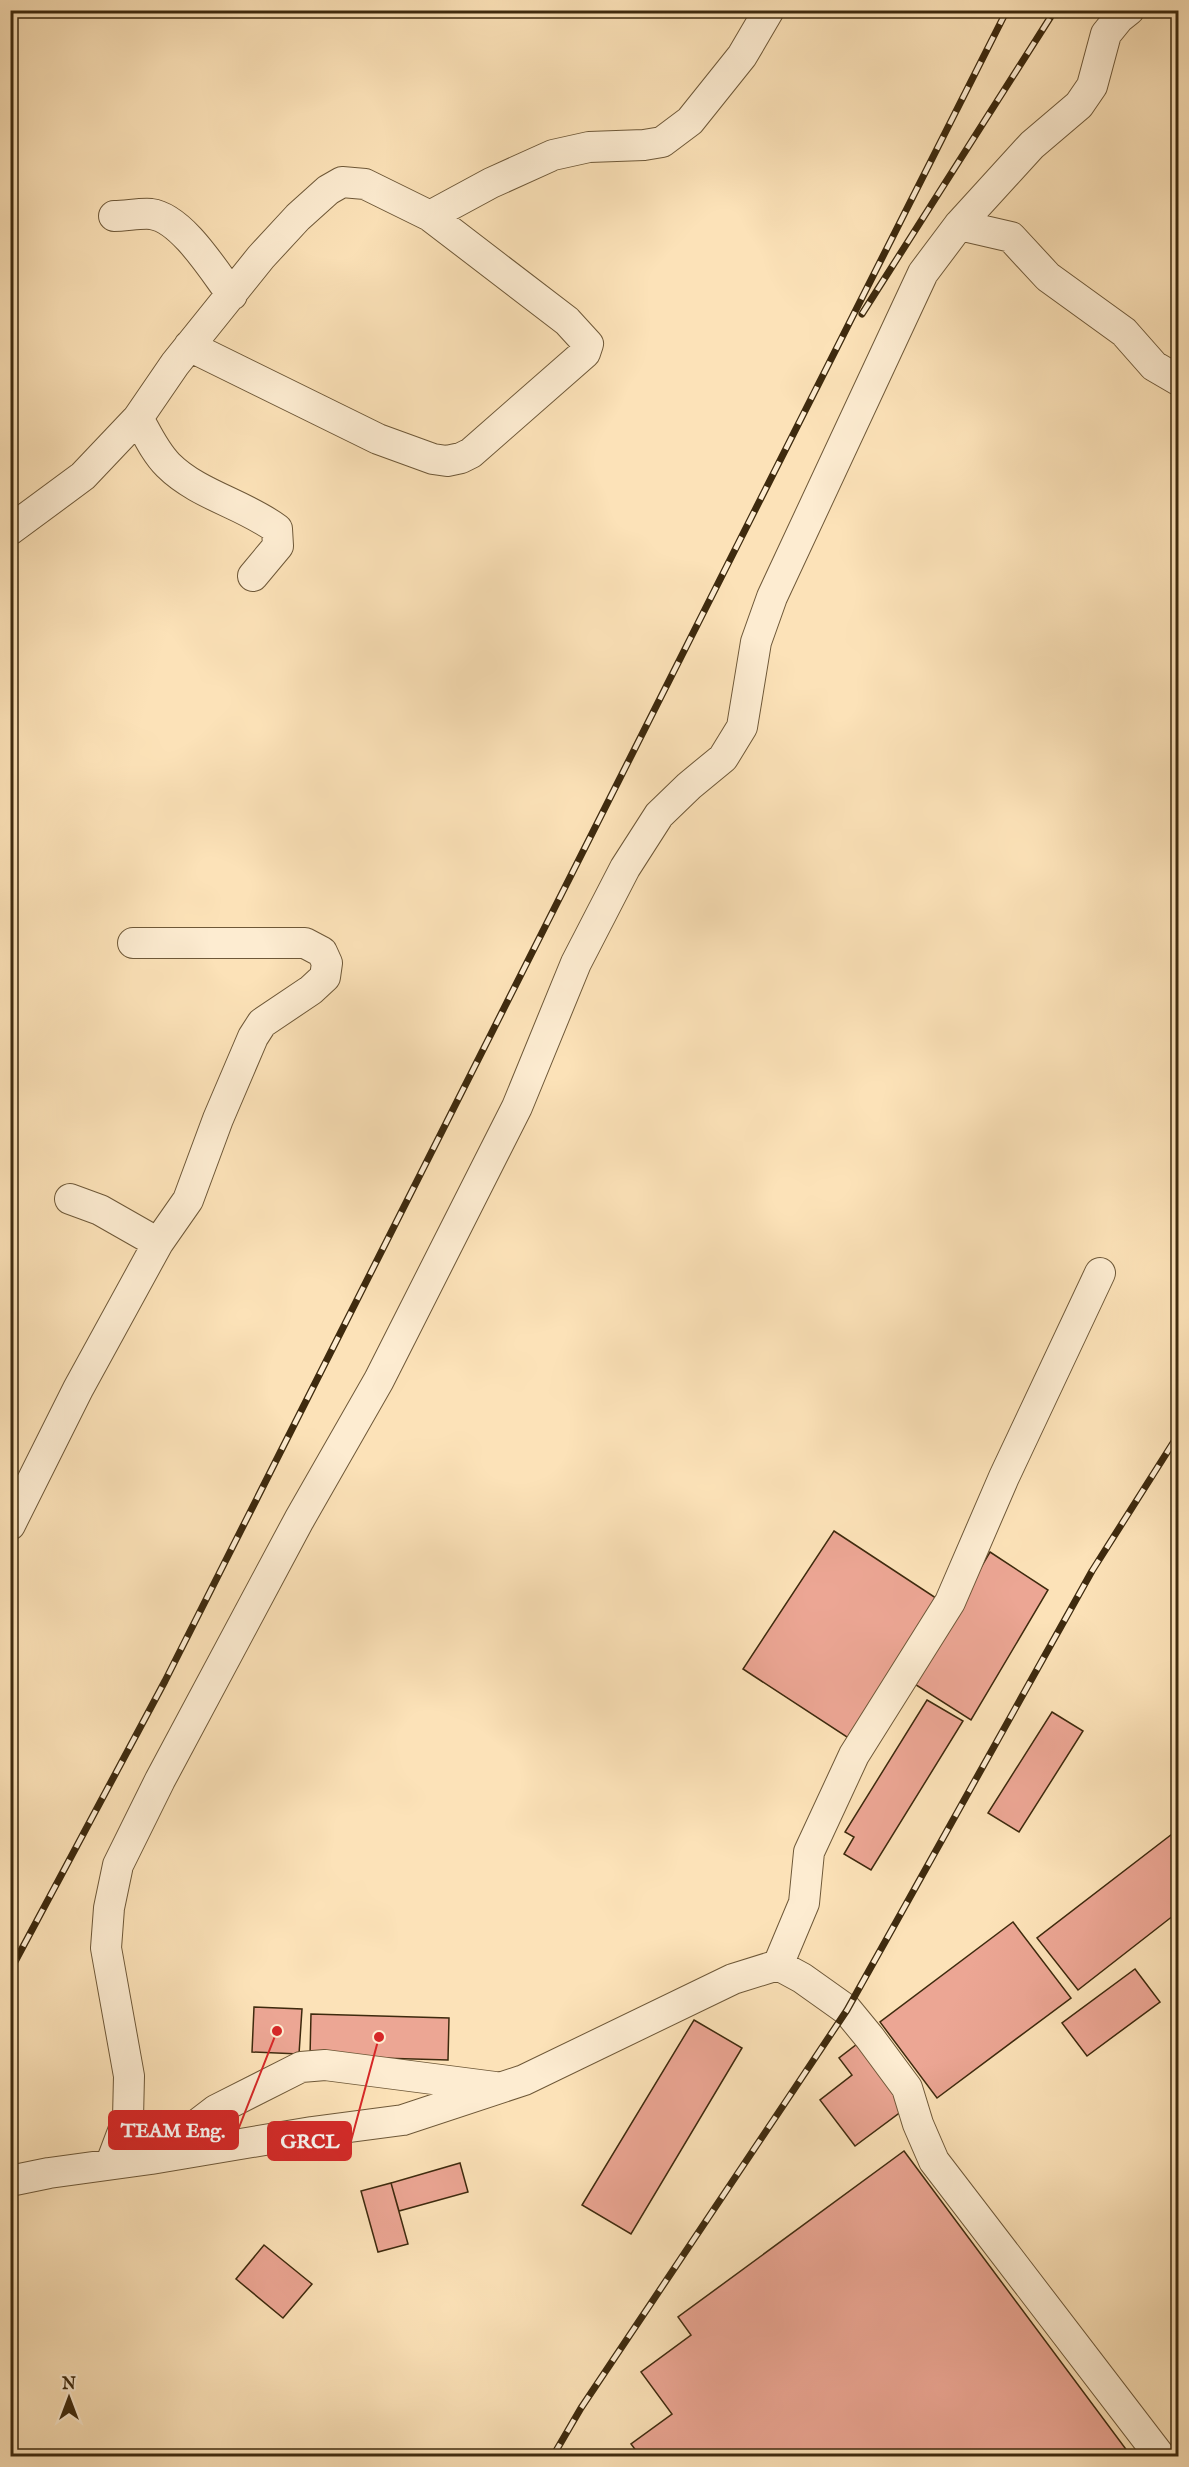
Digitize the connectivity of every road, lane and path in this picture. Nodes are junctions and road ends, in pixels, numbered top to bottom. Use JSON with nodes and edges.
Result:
{"nodes":[{"id":1,"x":769,"y":10,"type":"edge"},
{"id":2,"x":1129,"y":10,"type":"edge"},
{"id":3,"x":114,"y":216,"type":"dead end"},
{"id":4,"x":430,"y":216,"type":"junction"},
{"id":5,"x":959,"y":225,"type":"junction"},
{"id":6,"x":232,"y":295,"type":"junction"},
{"id":7,"x":189,"y":346,"type":"junction"},
{"id":8,"x":1179,"y":380,"type":"edge"},
{"id":9,"x":138,"y":418,"type":"junction"},
{"id":10,"x":10,"y":530,"type":"edge"},
{"id":11,"x":253,"y":576,"type":"dead end"},
{"id":12,"x":133,"y":943,"type":"dead end"},
{"id":13,"x":70,"y":1198,"type":"dead end"},
{"id":14,"x":158,"y":1242,"type":"junction"},
{"id":15,"x":1100,"y":1273,"type":"dead end"},
{"id":16,"x":10,"y":1525,"type":"edge"},
{"id":17,"x":778,"y":1965,"type":"junction"},
{"id":18,"x":500,"y":2088,"type":"junction"},
{"id":19,"x":151,"y":2159,"type":"junction"},
{"id":20,"x":111,"y":2163,"type":"junction"},
{"id":21,"x":10,"y":2181,"type":"edge"},
{"id":22,"x":1160,"y":2457,"type":"edge"}],
"edges":[{"from":1,"to":4,"type":"street"},
{"from":2,"to":5,"type":"street"},
{"from":3,"to":6,"type":"street"},
{"from":4,"to":6,"type":"street"},
{"from":4,"to":7,"type":"street"},
{"from":5,"to":8,"type":"street"},
{"from":5,"to":20,"type":"street"},
{"from":6,"to":7,"type":"street"},
{"from":7,"to":9,"type":"street"},
{"from":9,"to":10,"type":"street"},
{"from":9,"to":11,"type":"street"},
{"from":12,"to":14,"type":"street"},
{"from":13,"to":14,"type":"street"},
{"from":14,"to":16,"type":"street"},
{"from":15,"to":17,"type":"street"},
{"from":17,"to":18,"type":"street"},
{"from":17,"to":22,"type":"street"},
{"from":18,"to":19,"type":"street"},
{"from":18,"to":19,"type":"street"},
{"from":19,"to":20,"type":"street"},
{"from":20,"to":21,"type":"street"}]}
